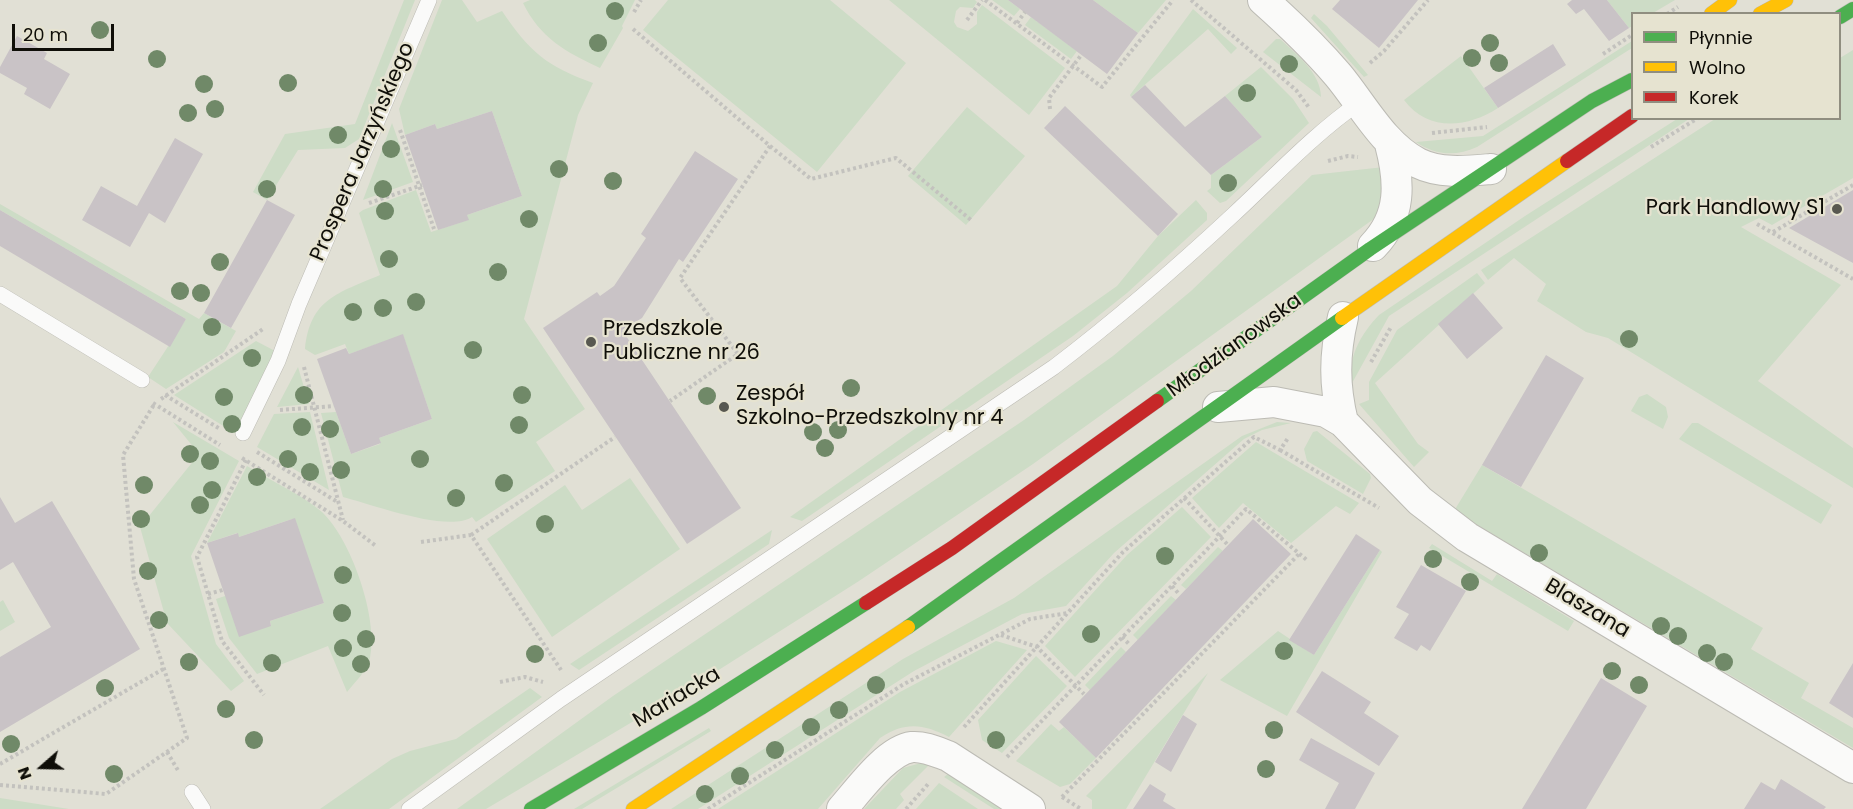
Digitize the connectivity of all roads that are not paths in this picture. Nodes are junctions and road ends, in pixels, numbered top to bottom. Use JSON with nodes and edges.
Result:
{"nodes":[{"id":1,"x":429,"y":0,"type":"edge"},
{"id":2,"x":1263,"y":0,"type":"edge"},
{"id":3,"x":1730,"y":0,"type":"edge"},
{"id":4,"x":1786,"y":0,"type":"edge"},
{"id":5,"x":1795,"y":0,"type":"edge"},
{"id":6,"x":1714,"y":12,"type":"edge"},
{"id":7,"x":1764,"y":12,"type":"edge"},
{"id":8,"x":1779,"y":12,"type":"edge"},
{"id":9,"x":1631,"y":72,"type":"edge"},
{"id":10,"x":1631,"y":81,"type":"edge"},
{"id":11,"x":1592,"y":101,"type":"junction"},
{"id":12,"x":1360,"y":102,"type":"junction"},
{"id":13,"x":1631,"y":117,"type":"edge"},
{"id":14,"x":1635,"y":120,"type":"edge"},
{"id":15,"x":1606,"y":135,"type":"junction"},
{"id":16,"x":1390,"y":144,"type":"junction"},
{"id":17,"x":1491,"y":169,"type":"junction"},
{"id":18,"x":1370,"y":249,"type":"junction"},
{"id":19,"x":0,"y":294,"type":"edge"},
{"id":20,"x":1343,"y":317,"type":"junction"},
{"id":21,"x":142,"y":380,"type":"dead end"},
{"id":22,"x":1218,"y":407,"type":"junction"},
{"id":23,"x":1335,"y":417,"type":"junction"},
{"id":24,"x":243,"y":433,"type":"dead end"},
{"id":25,"x":842,"y":620,"type":"joint"},
{"id":26,"x":1853,"y":768,"type":"edge"},
{"id":27,"x":192,"y":792,"type":"dead end"},
{"id":28,"x":203,"y":809,"type":"edge"},
{"id":29,"x":409,"y":809,"type":"edge"},
{"id":30,"x":531,"y":809,"type":"edge"},
{"id":31,"x":633,"y":809,"type":"edge"},
{"id":32,"x":842,"y":809,"type":"edge"},
{"id":33,"x":1030,"y":809,"type":"edge"}],
"edges":[{"from":1,"to":24,"type":"lane","name":"Prospera Jarzyńskiego"},
{"from":2,"to":12,"type":"street"},
{"from":3,"to":6,"type":"main road"},
{"from":4,"to":7,"type":"main road"},
{"from":5,"to":8,"type":"main road"},
{"from":9,"to":11,"type":"main road"},
{"from":10,"to":11,"type":"main road","name":"Młodzianowska"},
{"from":11,"to":17,"type":"main road","name":"Młodzianowska"},
{"from":12,"to":16,"type":"street"},
{"from":12,"to":29,"type":"lane"},
{"from":13,"to":15,"type":"main road","name":"Młodzianowska"},
{"from":14,"to":15,"type":"main road"},
{"from":15,"to":20,"type":"main road","name":"Młodzianowska"},
{"from":16,"to":17,"type":"street"},
{"from":16,"to":18,"type":"street"},
{"from":17,"to":18,"type":"main road","name":"Młodzianowska"},
{"from":18,"to":25,"type":"main road","name":"Młodzianowska"},
{"from":19,"to":21,"type":"lane"},
{"from":20,"to":22,"type":"main road","name":"Młodzianowska"},
{"from":20,"to":23,"type":"street"},
{"from":22,"to":23,"type":"street"},
{"from":22,"to":31,"type":"main road","name":"Młodzianowska"},
{"from":23,"to":26,"type":"street","name":"Blaszana"},
{"from":25,"to":30,"type":"main road","name":"Mariacka"},
{"from":27,"to":28,"type":"lane"},
{"from":32,"to":33,"type":"street"}]}
